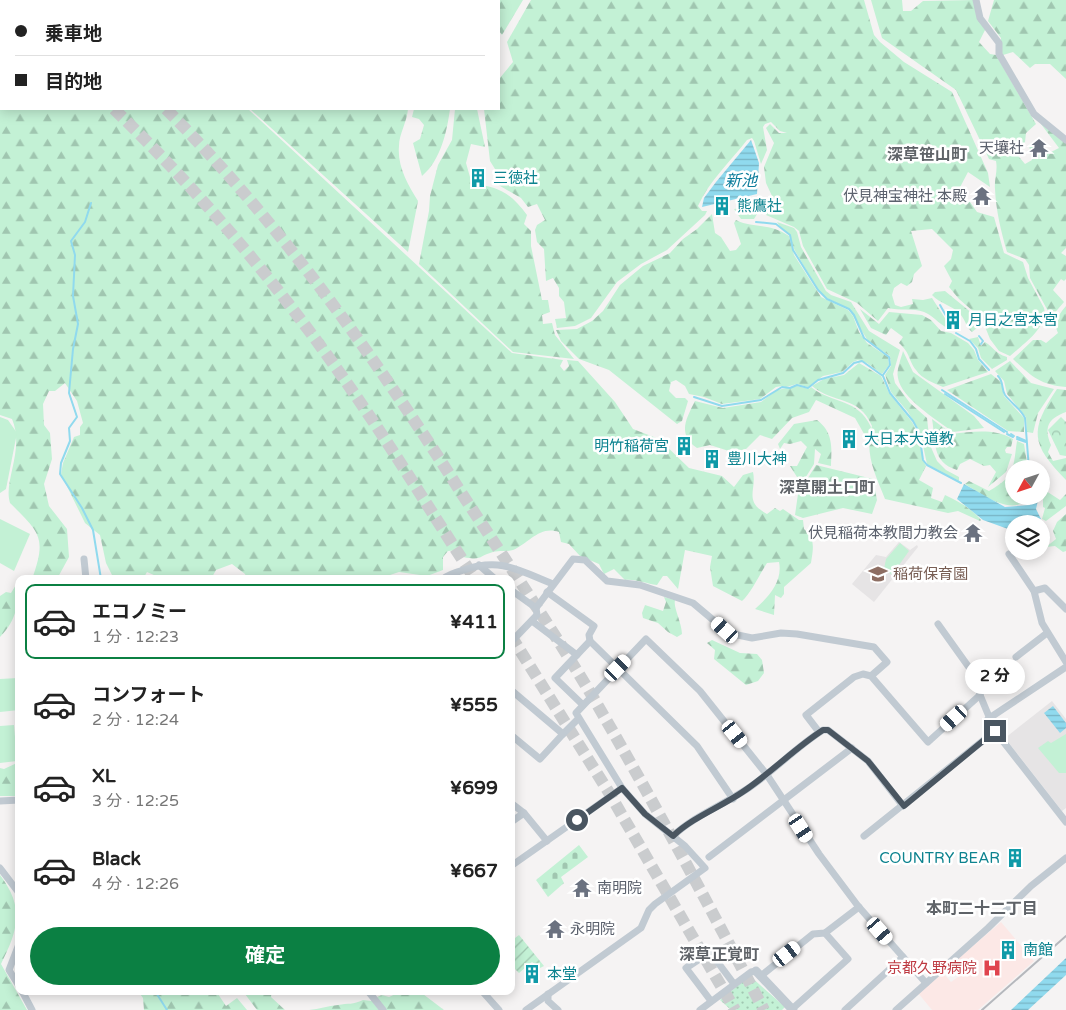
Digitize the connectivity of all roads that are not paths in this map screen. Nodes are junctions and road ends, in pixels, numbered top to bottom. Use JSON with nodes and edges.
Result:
{"nodes":[{"id":1,"x":976,"y":0,"type":"edge"},
{"id":2,"x":1066,"y":140,"type":"edge"},
{"id":3,"x":84,"y":559,"type":"dead end"},
{"id":4,"x":1013,"y":560,"type":"edge"},
{"id":5,"x":479,"y":565,"type":"junction"},
{"id":6,"x":84,"y":575,"type":"edge"},
{"id":7,"x":453,"y":575,"type":"edge"},
{"id":8,"x":490,"y":575,"type":"edge"},
{"id":9,"x":553,"y":584,"type":"junction"},
{"id":10,"x":1034,"y":591,"type":"junction"},
{"id":11,"x":547,"y":592,"type":"junction"},
{"id":12,"x":515,"y":593,"type":"edge"},
{"id":13,"x":536,"y":608,"type":"junction"},
{"id":14,"x":1066,"y":610,"type":"edge"},
{"id":15,"x":532,"y":621,"type":"junction"},
{"id":16,"x":938,"y":624,"type":"dead end"},
{"id":17,"x":1047,"y":634,"type":"junction"},
{"id":18,"x":515,"y":638,"type":"edge"},
{"id":19,"x":590,"y":641,"type":"junction"},
{"id":20,"x":577,"y":655,"type":"junction"},
{"id":21,"x":1016,"y":657,"type":"dead end"},
{"id":22,"x":1066,"y":662,"type":"edge"},
{"id":23,"x":1066,"y":667,"type":"edge"},
{"id":24,"x":618,"y":668,"type":"junction"},
{"id":25,"x":871,"y":676,"type":"junction"},
{"id":26,"x":515,"y":693,"type":"edge"},
{"id":27,"x":980,"y":695,"type":"junction"},
{"id":28,"x":583,"y":705,"type":"junction"},
{"id":29,"x":578,"y":719,"type":"junction"},
{"id":30,"x":988,"y":719,"type":"junction"},
{"id":31,"x":995,"y":731,"type":"junction"},
{"id":32,"x":819,"y":732,"type":"junction"},
{"id":33,"x":563,"y":734,"type":"junction"},
{"id":34,"x":515,"y":738,"type":"edge"},
{"id":35,"x":852,"y":748,"type":"junction"},
{"id":36,"x":767,"y":776,"type":"junction"},
{"id":37,"x":622,"y":788,"type":"junction"},
{"id":38,"x":733,"y":798,"type":"junction"},
{"id":39,"x":15,"y":800,"type":"edge"},
{"id":40,"x":0,"y":801,"type":"edge"},
{"id":41,"x":784,"y":801,"type":"junction"},
{"id":42,"x":515,"y":806,"type":"edge"},
{"id":43,"x":904,"y":806,"type":"junction"},
{"id":44,"x":524,"y":813,"type":"junction"},
{"id":45,"x":515,"y":819,"type":"edge"},
{"id":46,"x":1066,"y":822,"type":"edge"},
{"id":47,"x":673,"y":836,"type":"junction"},
{"id":48,"x":864,"y":836,"type":"dead end"},
{"id":49,"x":547,"y":841,"type":"junction"},
{"id":50,"x":709,"y":857,"type":"dead end"},
{"id":51,"x":1066,"y":858,"type":"edge"},
{"id":52,"x":515,"y":863,"type":"edge"},
{"id":53,"x":0,"y":868,"type":"edge"},
{"id":54,"x":15,"y":888,"type":"edge"},
{"id":55,"x":859,"y":907,"type":"junction"},
{"id":56,"x":826,"y":933,"type":"junction"},
{"id":57,"x":15,"y":954,"type":"edge"},
{"id":58,"x":903,"y":957,"type":"junction"},
{"id":59,"x":759,"y":973,"type":"junction"},
{"id":60,"x":15,"y":980,"type":"edge"},
{"id":61,"x":926,"y":983,"type":"junction"},
{"id":62,"x":734,"y":984,"type":"junction"},
{"id":63,"x":548,"y":994,"type":"junction"},
{"id":64,"x":24,"y":995,"type":"edge"},
{"id":65,"x":371,"y":995,"type":"edge"},
{"id":66,"x":486,"y":995,"type":"edge"},
{"id":67,"x":711,"y":1002,"type":"junction"},
{"id":68,"x":849,"y":1009,"type":"edge"},
{"id":69,"x":32,"y":1010,"type":"edge"},
{"id":70,"x":383,"y":1010,"type":"edge"},
{"id":71,"x":499,"y":1010,"type":"edge"},
{"id":72,"x":526,"y":1010,"type":"edge"},
{"id":73,"x":558,"y":1010,"type":"edge"},
{"id":74,"x":700,"y":1010,"type":"edge"},
{"id":75,"x":793,"y":1010,"type":"edge"},
{"id":76,"x":896,"y":1010,"type":"edge"}],
"edges":[{"from":1,"to":2,"type":"street"},
{"from":3,"to":6,"type":"street"},
{"from":4,"to":10,"type":"street"},
{"from":5,"to":7,"type":"street"},
{"from":5,"to":8,"type":"street"},
{"from":5,"to":9,"type":"street"},
{"from":9,"to":11,"type":"street"},
{"from":9,"to":25,"type":"street"},
{"from":10,"to":14,"type":"street"},
{"from":10,"to":17,"type":"street"},
{"from":11,"to":13,"type":"street"},
{"from":11,"to":19,"type":"street"},
{"from":12,"to":13,"type":"street"},
{"from":13,"to":15,"type":"street"},
{"from":15,"to":18,"type":"street"},
{"from":15,"to":20,"type":"street"},
{"from":16,"to":27,"type":"street"},
{"from":17,"to":21,"type":"street"},
{"from":17,"to":22,"type":"street"},
{"from":19,"to":20,"type":"street"},
{"from":19,"to":24,"type":"street"},
{"from":20,"to":28,"type":"street"},
{"from":23,"to":30,"type":"street"},
{"from":24,"to":28,"type":"street"},
{"from":24,"to":36,"type":"street"},
{"from":24,"to":38,"type":"street"},
{"from":25,"to":27,"type":"street"},
{"from":25,"to":32,"type":"street"},
{"from":26,"to":33,"type":"street"},
{"from":27,"to":30,"type":"street"},
{"from":28,"to":29,"type":"street"},
{"from":29,"to":33,"type":"street"},
{"from":29,"to":37,"type":"street"},
{"from":30,"to":31,"type":"street"},
{"from":31,"to":43,"type":"street"},
{"from":31,"to":46,"type":"street"},
{"from":32,"to":35,"type":"street"},
{"from":32,"to":36,"type":"street"},
{"from":33,"to":34,"type":"street"},
{"from":35,"to":41,"type":"street"},
{"from":35,"to":43,"type":"street"},
{"from":36,"to":38,"type":"street"},
{"from":36,"to":41,"type":"street"},
{"from":37,"to":47,"type":"street"},
{"from":37,"to":49,"type":"street"},
{"from":38,"to":47,"type":"street"},
{"from":39,"to":40,"type":"street"},
{"from":41,"to":50,"type":"street"},
{"from":41,"to":55,"type":"street"},
{"from":42,"to":44,"type":"street"},
{"from":43,"to":48,"type":"street"},
{"from":44,"to":45,"type":"street"},
{"from":44,"to":49,"type":"street"},
{"from":47,"to":63,"type":"street"},
{"from":49,"to":52,"type":"street"},
{"from":51,"to":61,"type":"street"},
{"from":53,"to":54,"type":"street"},
{"from":55,"to":56,"type":"street"},
{"from":55,"to":58,"type":"street"},
{"from":56,"to":59,"type":"street"},
{"from":56,"to":75,"type":"street"},
{"from":57,"to":60,"type":"street"},
{"from":58,"to":61,"type":"street"},
{"from":58,"to":68,"type":"street"},
{"from":59,"to":62,"type":"street"},
{"from":59,"to":75,"type":"street"},
{"from":61,"to":76,"type":"street"},
{"from":62,"to":67,"type":"street"},
{"from":62,"to":67,"type":"street"},
{"from":63,"to":72,"type":"street"},
{"from":63,"to":73,"type":"street"},
{"from":64,"to":69,"type":"street"},
{"from":65,"to":70,"type":"street"},
{"from":66,"to":71,"type":"street"},
{"from":67,"to":74,"type":"street"}]}
